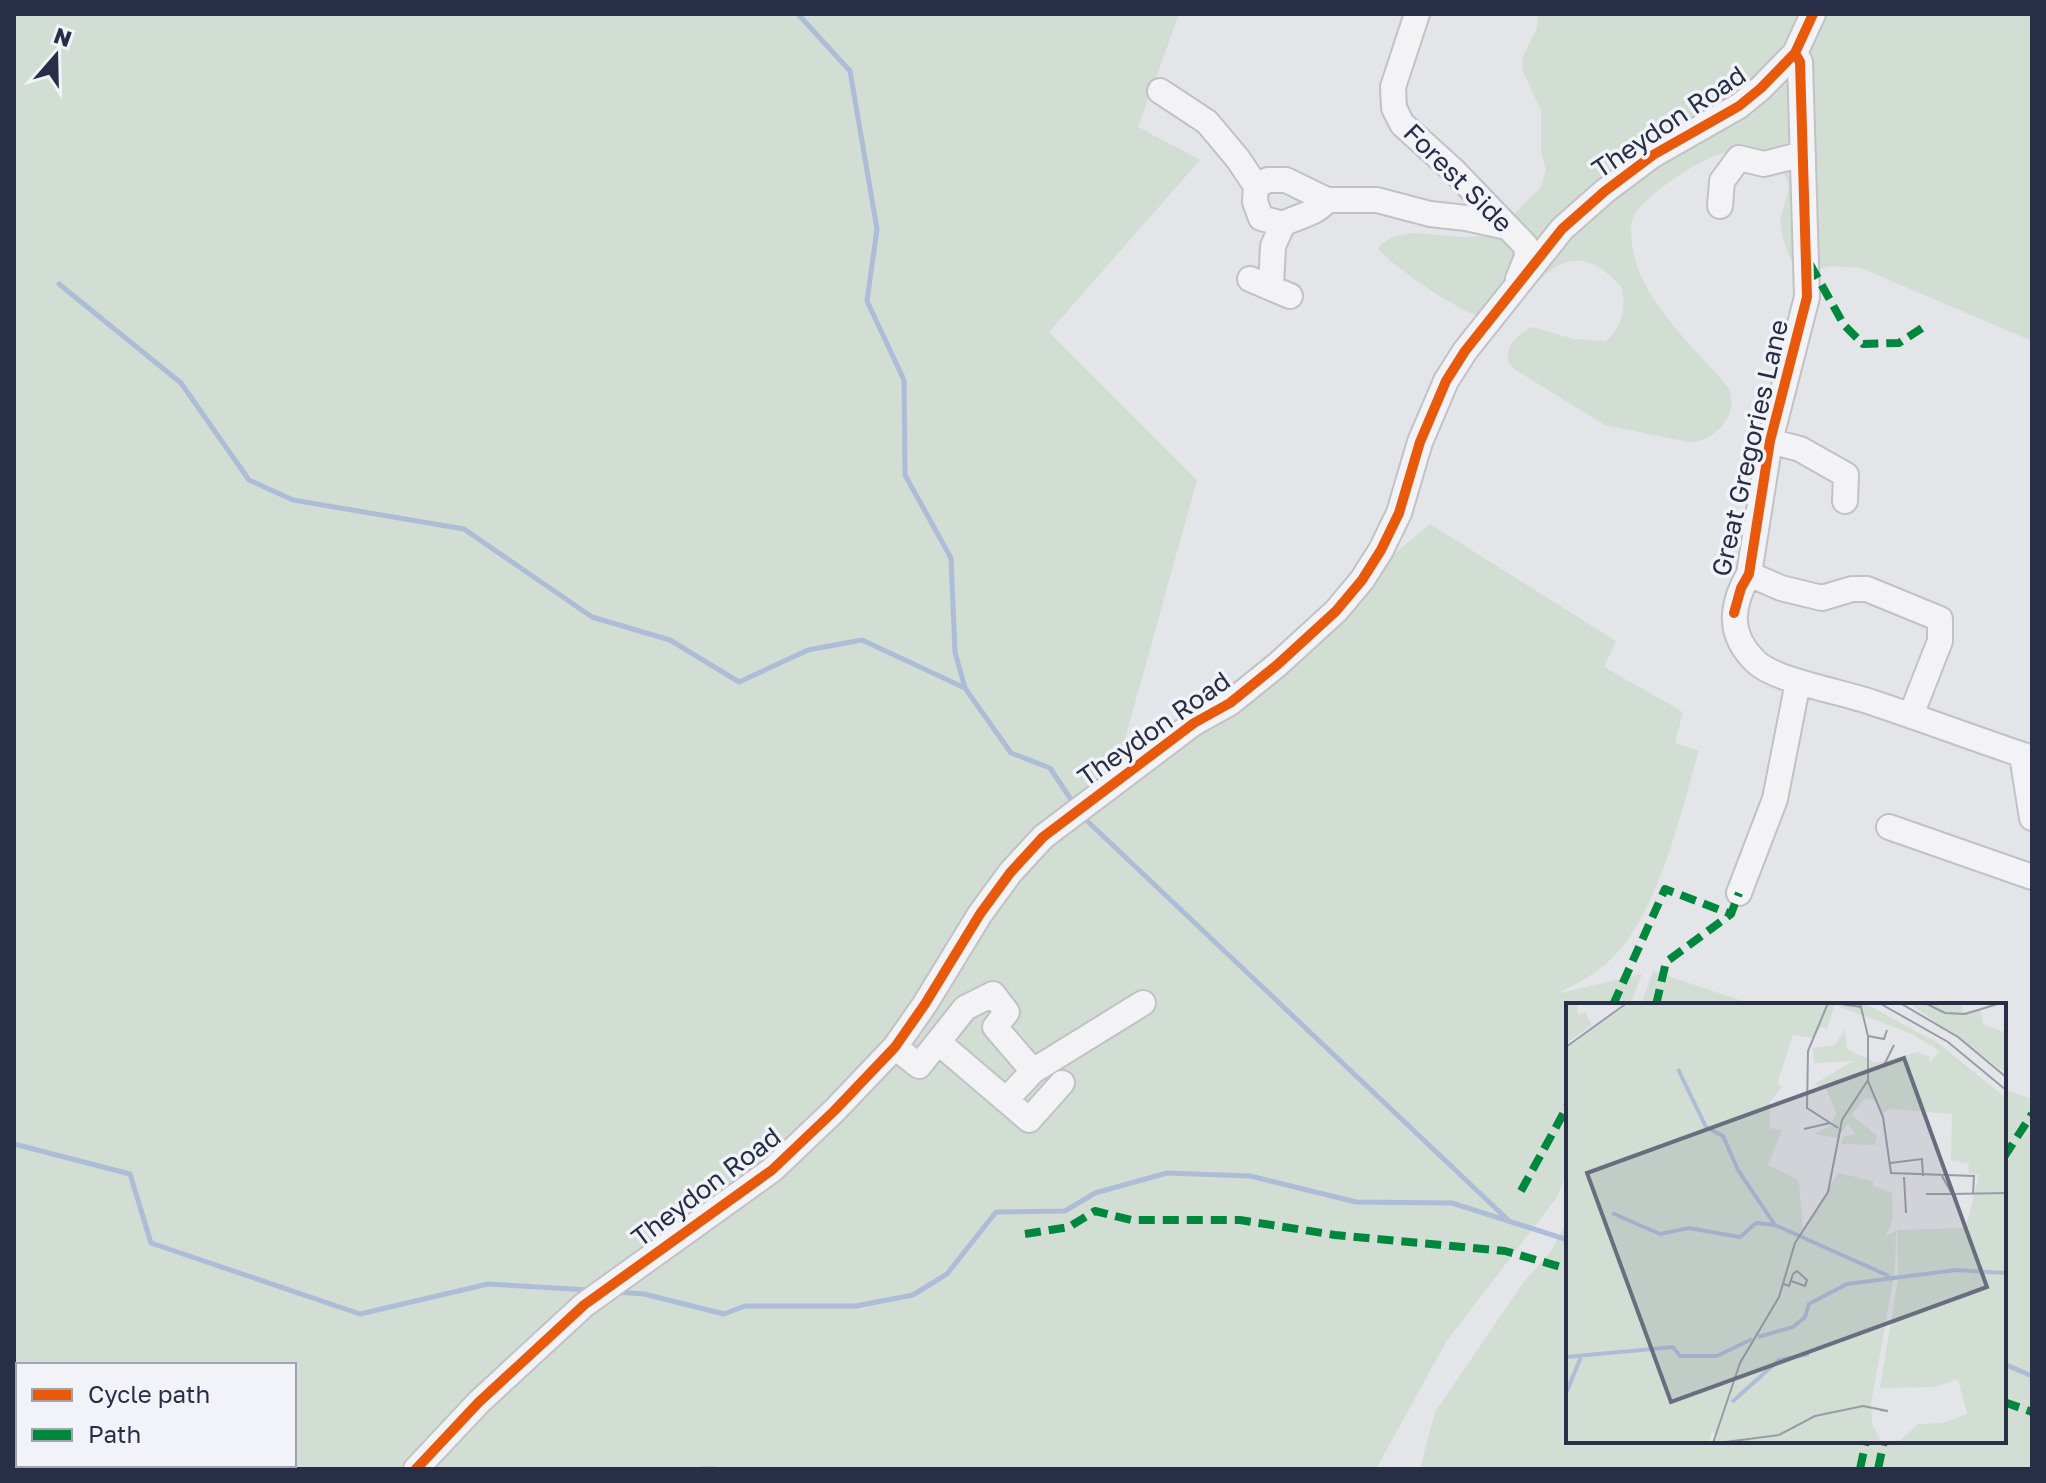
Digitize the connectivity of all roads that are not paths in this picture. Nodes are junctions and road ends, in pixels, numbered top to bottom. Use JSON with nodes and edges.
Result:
{"nodes":[{"id":1,"x":1417,"y":14,"type":"edge"},
{"id":2,"x":1813,"y":14,"type":"edge"},
{"id":3,"x":1795,"y":53,"type":"junction"},
{"id":4,"x":1160,"y":91,"type":"dead end"},
{"id":5,"x":1803,"y":154,"type":"junction"},
{"id":6,"x":1256,"y":186,"type":"junction"},
{"id":7,"x":1327,"y":200,"type":"junction"},
{"id":8,"x":1720,"y":206,"type":"dead end"},
{"id":9,"x":1283,"y":224,"type":"junction"},
{"id":10,"x":1507,"y":227,"type":"junction"},
{"id":11,"x":1271,"y":287,"type":"dead end"},
{"id":12,"x":1513,"y":293,"type":"junction"},
{"id":13,"x":1770,"y":441,"type":"junction"},
{"id":14,"x":1845,"y":501,"type":"dead end"},
{"id":15,"x":1749,"y":574,"type":"junction"},
{"id":16,"x":1798,"y":682,"type":"junction"},
{"id":17,"x":1911,"y":715,"type":"junction"},
{"id":18,"x":2027,"y":756,"type":"edge"},
{"id":19,"x":2032,"y":818,"type":"edge"},
{"id":20,"x":1889,"y":827,"type":"dead end"},
{"id":21,"x":2032,"y":877,"type":"edge"},
{"id":22,"x":1739,"y":893,"type":"dead end"},
{"id":23,"x":1143,"y":1003,"type":"dead end"},
{"id":24,"x":938,"y":1042,"type":"junction"},
{"id":25,"x":895,"y":1047,"type":"junction"},
{"id":26,"x":1033,"y":1071,"type":"junction"},
{"id":27,"x":1062,"y":1083,"type":"dead end"},
{"id":28,"x":1006,"y":1100,"type":"junction"},
{"id":29,"x":416,"y":1469,"type":"edge"}],
"edges":[{"from":1,"to":10,"type":"street","name":"Forest Side"},
{"from":2,"to":3,"type":"street","name":"Theydon Road"},
{"from":3,"to":5,"type":"street","name":"Great Gregories Lane"},
{"from":3,"to":12,"type":"street","name":"Theydon Road"},
{"from":4,"to":6,"type":"street"},
{"from":5,"to":8,"type":"street"},
{"from":5,"to":13,"type":"street","name":"Great Gregories Lane"},
{"from":6,"to":7,"type":"street"},
{"from":6,"to":9,"type":"street"},
{"from":7,"to":9,"type":"street"},
{"from":7,"to":10,"type":"street"},
{"from":9,"to":11,"type":"street"},
{"from":10,"to":12,"type":"street","name":"Forest Side"},
{"from":12,"to":25,"type":"street","name":"Theydon Road"},
{"from":13,"to":14,"type":"street"},
{"from":13,"to":15,"type":"street","name":"Great Gregories Lane"},
{"from":15,"to":16,"type":"street","name":"Great Gregories Lane"},
{"from":15,"to":17,"type":"street"},
{"from":16,"to":17,"type":"street"},
{"from":16,"to":22,"type":"street"},
{"from":17,"to":18,"type":"street"},
{"from":18,"to":19,"type":"street"},
{"from":20,"to":21,"type":"street"},
{"from":23,"to":26,"type":"street"},
{"from":24,"to":25,"type":"street"},
{"from":24,"to":26,"type":"street"},
{"from":24,"to":28,"type":"street"},
{"from":25,"to":29,"type":"street","name":"Theydon Road"},
{"from":26,"to":28,"type":"street"},
{"from":27,"to":28,"type":"street"}]}
